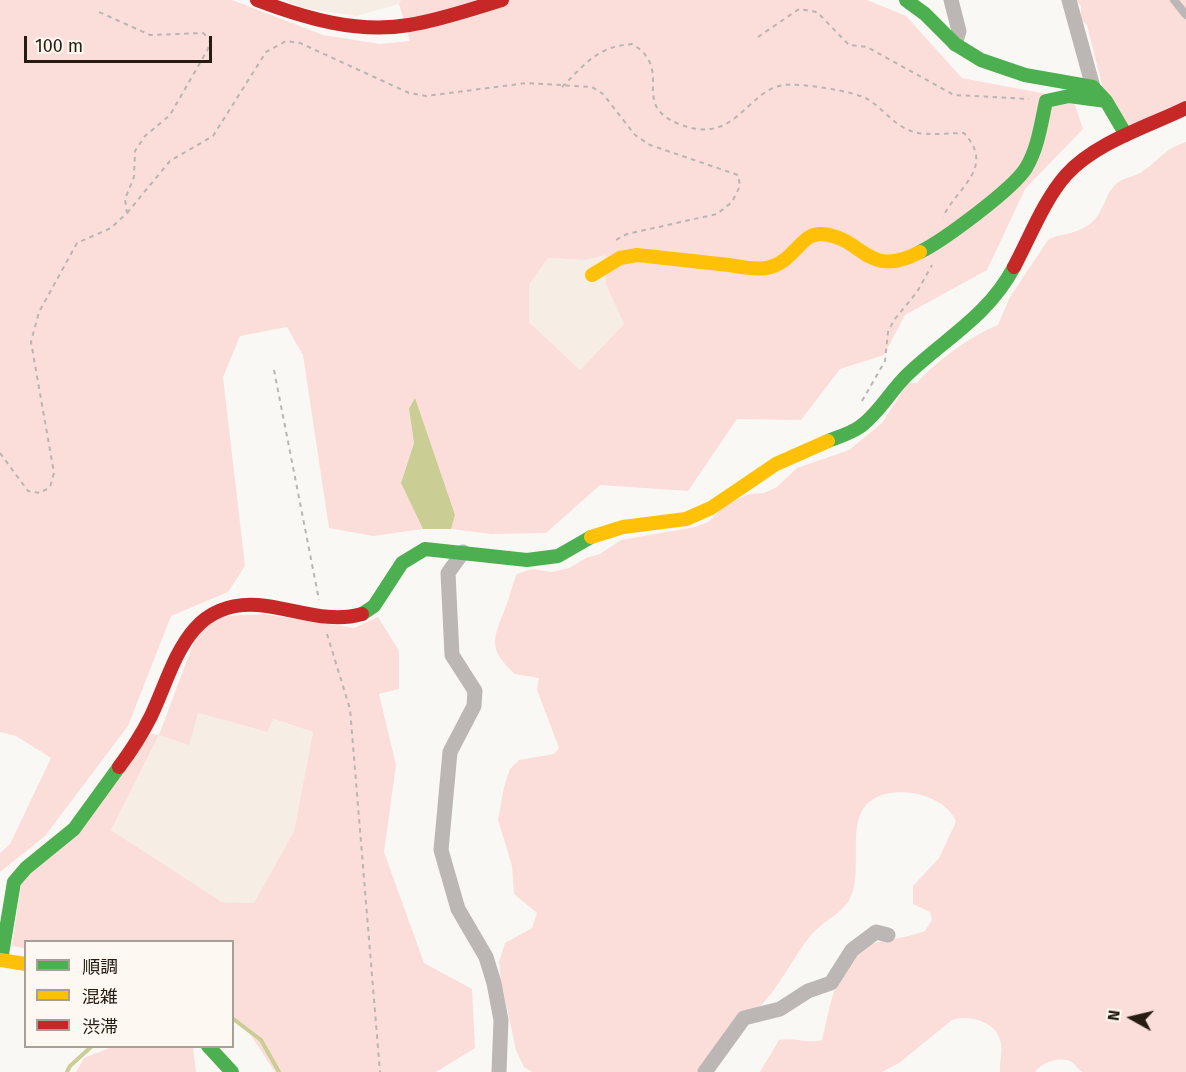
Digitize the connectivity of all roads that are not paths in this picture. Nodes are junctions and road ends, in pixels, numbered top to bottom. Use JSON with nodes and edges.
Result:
{"nodes":[{"id":1,"x":257,"y":0,"type":"edge"},
{"id":2,"x":502,"y":0,"type":"edge"},
{"id":3,"x":906,"y":0,"type":"edge"},
{"id":4,"x":951,"y":0,"type":"edge"},
{"id":5,"x":1069,"y":0,"type":"edge"},
{"id":6,"x":1174,"y":0,"type":"edge"},
{"id":7,"x":1186,"y":15,"type":"edge"},
{"id":8,"x":955,"y":44,"type":"junction"},
{"id":9,"x":1093,"y":87,"type":"junction"},
{"id":10,"x":1106,"y":101,"type":"junction"},
{"id":11,"x":1186,"y":108,"type":"edge"},
{"id":12,"x":1126,"y":135,"type":"junction"},
{"id":13,"x":592,"y":275,"type":"dead end"},
{"id":14,"x":463,"y":552,"type":"junction"},
{"id":15,"x":4,"y":914,"type":"edge"},
{"id":16,"x":888,"y":935,"type":"dead end"},
{"id":17,"x":1,"y":960,"type":"edge"},
{"id":18,"x":24,"y":964,"type":"edge"},
{"id":19,"x":209,"y":1048,"type":"edge"},
{"id":20,"x":232,"y":1072,"type":"edge"},
{"id":21,"x":499,"y":1072,"type":"edge"},
{"id":22,"x":705,"y":1072,"type":"edge"}],
"edges":[{"from":1,"to":2,"type":"street"},
{"from":3,"to":8,"type":"street"},
{"from":4,"to":8,"type":"street"},
{"from":5,"to":9,"type":"street"},
{"from":6,"to":7,"type":"lane"},
{"from":8,"to":9,"type":"street"},
{"from":9,"to":10,"type":"street"},
{"from":10,"to":12,"type":"street"},
{"from":10,"to":13,"type":"street"},
{"from":11,"to":12,"type":"street"},
{"from":12,"to":14,"type":"street"},
{"from":14,"to":15,"type":"street"},
{"from":14,"to":21,"type":"street"},
{"from":15,"to":17,"type":"street"},
{"from":16,"to":22,"type":"street"},
{"from":17,"to":18,"type":"street"},
{"from":19,"to":20,"type":"street"}]}
